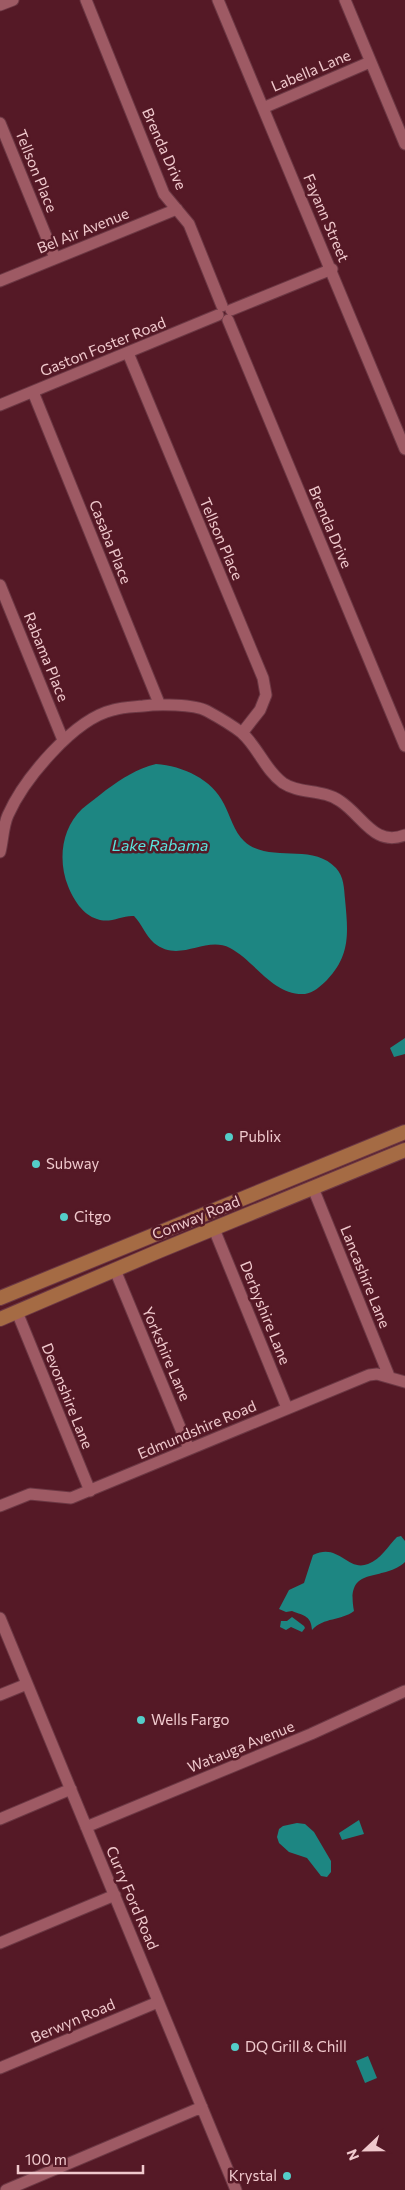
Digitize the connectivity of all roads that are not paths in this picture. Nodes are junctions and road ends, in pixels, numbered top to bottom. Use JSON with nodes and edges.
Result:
{"nodes":[{"id":1,"x":13,"y":0,"type":"edge"},
{"id":2,"x":86,"y":0,"type":"edge"},
{"id":3,"x":218,"y":0,"type":"edge"},
{"id":4,"x":345,"y":0,"type":"edge"},
{"id":5,"x":0,"y":5,"type":"edge"},
{"id":6,"x":370,"y":62,"type":"junction"},
{"id":7,"x":263,"y":108,"type":"junction"},
{"id":8,"x":0,"y":123,"type":"edge"},
{"id":9,"x":4,"y":143,"type":"edge"},
{"id":10,"x":405,"y":144,"type":"edge"},
{"id":11,"x":177,"y":209,"type":"junction"},
{"id":12,"x":55,"y":258,"type":"junction"},
{"id":13,"x":332,"y":270,"type":"junction"},
{"id":14,"x":0,"y":281,"type":"edge"},
{"id":15,"x":225,"y":313,"type":"junction"},
{"id":16,"x":128,"y":353,"type":"junction"},
{"id":17,"x":33,"y":392,"type":"junction"},
{"id":18,"x":0,"y":406,"type":"edge"},
{"id":19,"x":405,"y":449,"type":"edge"},
{"id":20,"x":0,"y":585,"type":"edge"},
{"id":21,"x":159,"y":703,"type":"junction"},
{"id":22,"x":242,"y":733,"type":"junction"},
{"id":23,"x":64,"y":740,"type":"junction"},
{"id":24,"x":405,"y":746,"type":"edge"},
{"id":25,"x":4,"y":815,"type":"edge"},
{"id":26,"x":405,"y":835,"type":"edge"},
{"id":27,"x":0,"y":852,"type":"edge"},
{"id":28,"x":405,"y":1132,"type":"edge"},
{"id":29,"x":405,"y":1136,"type":"edge"},
{"id":30,"x":405,"y":1150,"type":"edge"},
{"id":31,"x":373,"y":1163,"type":"junction"},
{"id":32,"x":313,"y":1188,"type":"junction"},
{"id":33,"x":241,"y":1199,"type":"junction"},
{"id":34,"x":206,"y":1214,"type":"junction"},
{"id":35,"x":214,"y":1229,"type":"junction"},
{"id":36,"x":160,"y":1250,"type":"junction"},
{"id":37,"x":115,"y":1270,"type":"junction"},
{"id":38,"x":0,"y":1298,"type":"edge"},
{"id":39,"x":17,"y":1312,"type":"junction"},
{"id":40,"x":0,"y":1319,"type":"edge"},
{"id":41,"x":389,"y":1376,"type":"junction"},
{"id":42,"x":405,"y":1382,"type":"edge"},
{"id":43,"x":288,"y":1408,"type":"junction"},
{"id":44,"x":189,"y":1449,"type":"junction"},
{"id":45,"x":90,"y":1491,"type":"junction"},
{"id":46,"x":0,"y":1506,"type":"edge"},
{"id":47,"x":0,"y":1618,"type":"edge"},
{"id":48,"x":27,"y":1684,"type":"junction"},
{"id":49,"x":405,"y":1690,"type":"edge"},
{"id":50,"x":0,"y":1695,"type":"edge"},
{"id":51,"x":71,"y":1789,"type":"junction"},
{"id":52,"x":0,"y":1819,"type":"edge"},
{"id":53,"x":86,"y":1827,"type":"junction"},
{"id":54,"x":115,"y":1895,"type":"junction"},
{"id":55,"x":0,"y":1943,"type":"edge"},
{"id":56,"x":158,"y":2002,"type":"junction"},
{"id":57,"x":0,"y":2068,"type":"edge"},
{"id":58,"x":202,"y":2108,"type":"junction"},
{"id":59,"x":6,"y":2190,"type":"edge"},
{"id":60,"x":236,"y":2190,"type":"edge"}],
"edges":[{"from":1,"to":5,"type":"street"},
{"from":2,"to":11,"type":"street","name":"Brenda Drive"},
{"from":3,"to":7,"type":"street","name":"Fayann Street"},
{"from":4,"to":6,"type":"street"},
{"from":6,"to":7,"type":"street","name":"Labella Lane"},
{"from":6,"to":10,"type":"street"},
{"from":7,"to":13,"type":"street","name":"Fayann Street"},
{"from":8,"to":9,"type":"street","name":"Tellson Place"},
{"from":9,"to":12,"type":"street","name":"Tellson Place"},
{"from":11,"to":12,"type":"street","name":"Bel Air Avenue"},
{"from":11,"to":15,"type":"street","name":"Brenda Drive"},
{"from":12,"to":14,"type":"street","name":"Bel Air Avenue"},
{"from":13,"to":15,"type":"street","name":"Gaston Foster Road"},
{"from":13,"to":19,"type":"street","name":"Fayann Street"},
{"from":15,"to":16,"type":"street","name":"Gaston Foster Road"},
{"from":15,"to":24,"type":"street","name":"Brenda Drive"},
{"from":16,"to":17,"type":"street","name":"Gaston Foster Road"},
{"from":16,"to":22,"type":"street","name":"Tellson Place"},
{"from":17,"to":18,"type":"street","name":"Gaston Foster Road"},
{"from":17,"to":21,"type":"street","name":"Casaba Place"},
{"from":20,"to":23,"type":"street","name":"Rabama Place"},
{"from":21,"to":22,"type":"street"},
{"from":21,"to":23,"type":"street"},
{"from":22,"to":26,"type":"street"},
{"from":23,"to":25,"type":"street"},
{"from":25,"to":27,"type":"street"},
{"from":28,"to":33,"type":"main road","name":"Conway Road"},
{"from":29,"to":31,"type":"main road"},
{"from":30,"to":31,"type":"main road","name":"Conway Road"},
{"from":31,"to":32,"type":"main road","name":"Conway Road"},
{"from":32,"to":35,"type":"main road","name":"Conway Road"},
{"from":32,"to":41,"type":"street","name":"Lancashire Lane"},
{"from":33,"to":34,"type":"main road","name":"Conway Road"},
{"from":33,"to":35,"type":"main road"},
{"from":34,"to":36,"type":"main road"},
{"from":34,"to":38,"type":"main road","name":"Conway Road"},
{"from":35,"to":36,"type":"main road","name":"Conway Road"},
{"from":35,"to":43,"type":"street","name":"Derbyshire Lane"},
{"from":36,"to":37,"type":"main road","name":"Conway Road"},
{"from":37,"to":39,"type":"main road","name":"Conway Road"},
{"from":37,"to":44,"type":"street","name":"Yorkshire Lane"},
{"from":39,"to":40,"type":"main road","name":"Conway Road"},
{"from":39,"to":45,"type":"street","name":"Devonshire Lane"},
{"from":41,"to":42,"type":"street","name":"Edmundshire Road"},
{"from":41,"to":43,"type":"street","name":"Edmundshire Road"},
{"from":43,"to":44,"type":"street","name":"Edmundshire Road"},
{"from":44,"to":45,"type":"street","name":"Edmundshire Road"},
{"from":45,"to":46,"type":"street","name":"Edmundshire Road"},
{"from":47,"to":48,"type":"street","name":"Curry Ford Road"},
{"from":48,"to":50,"type":"street"},
{"from":48,"to":51,"type":"street","name":"Curry Ford Road"},
{"from":49,"to":53,"type":"street","name":"Watauga Avenue"},
{"from":51,"to":52,"type":"street"},
{"from":51,"to":53,"type":"street","name":"Curry Ford Road"},
{"from":53,"to":54,"type":"street","name":"Curry Ford Road"},
{"from":54,"to":55,"type":"street"},
{"from":54,"to":56,"type":"street","name":"Curry Ford Road"},
{"from":56,"to":57,"type":"street","name":"Berwyn Road"},
{"from":56,"to":58,"type":"street","name":"Curry Ford Road"},
{"from":58,"to":59,"type":"street"},
{"from":58,"to":60,"type":"street","name":"Curry Ford Road"}]}
